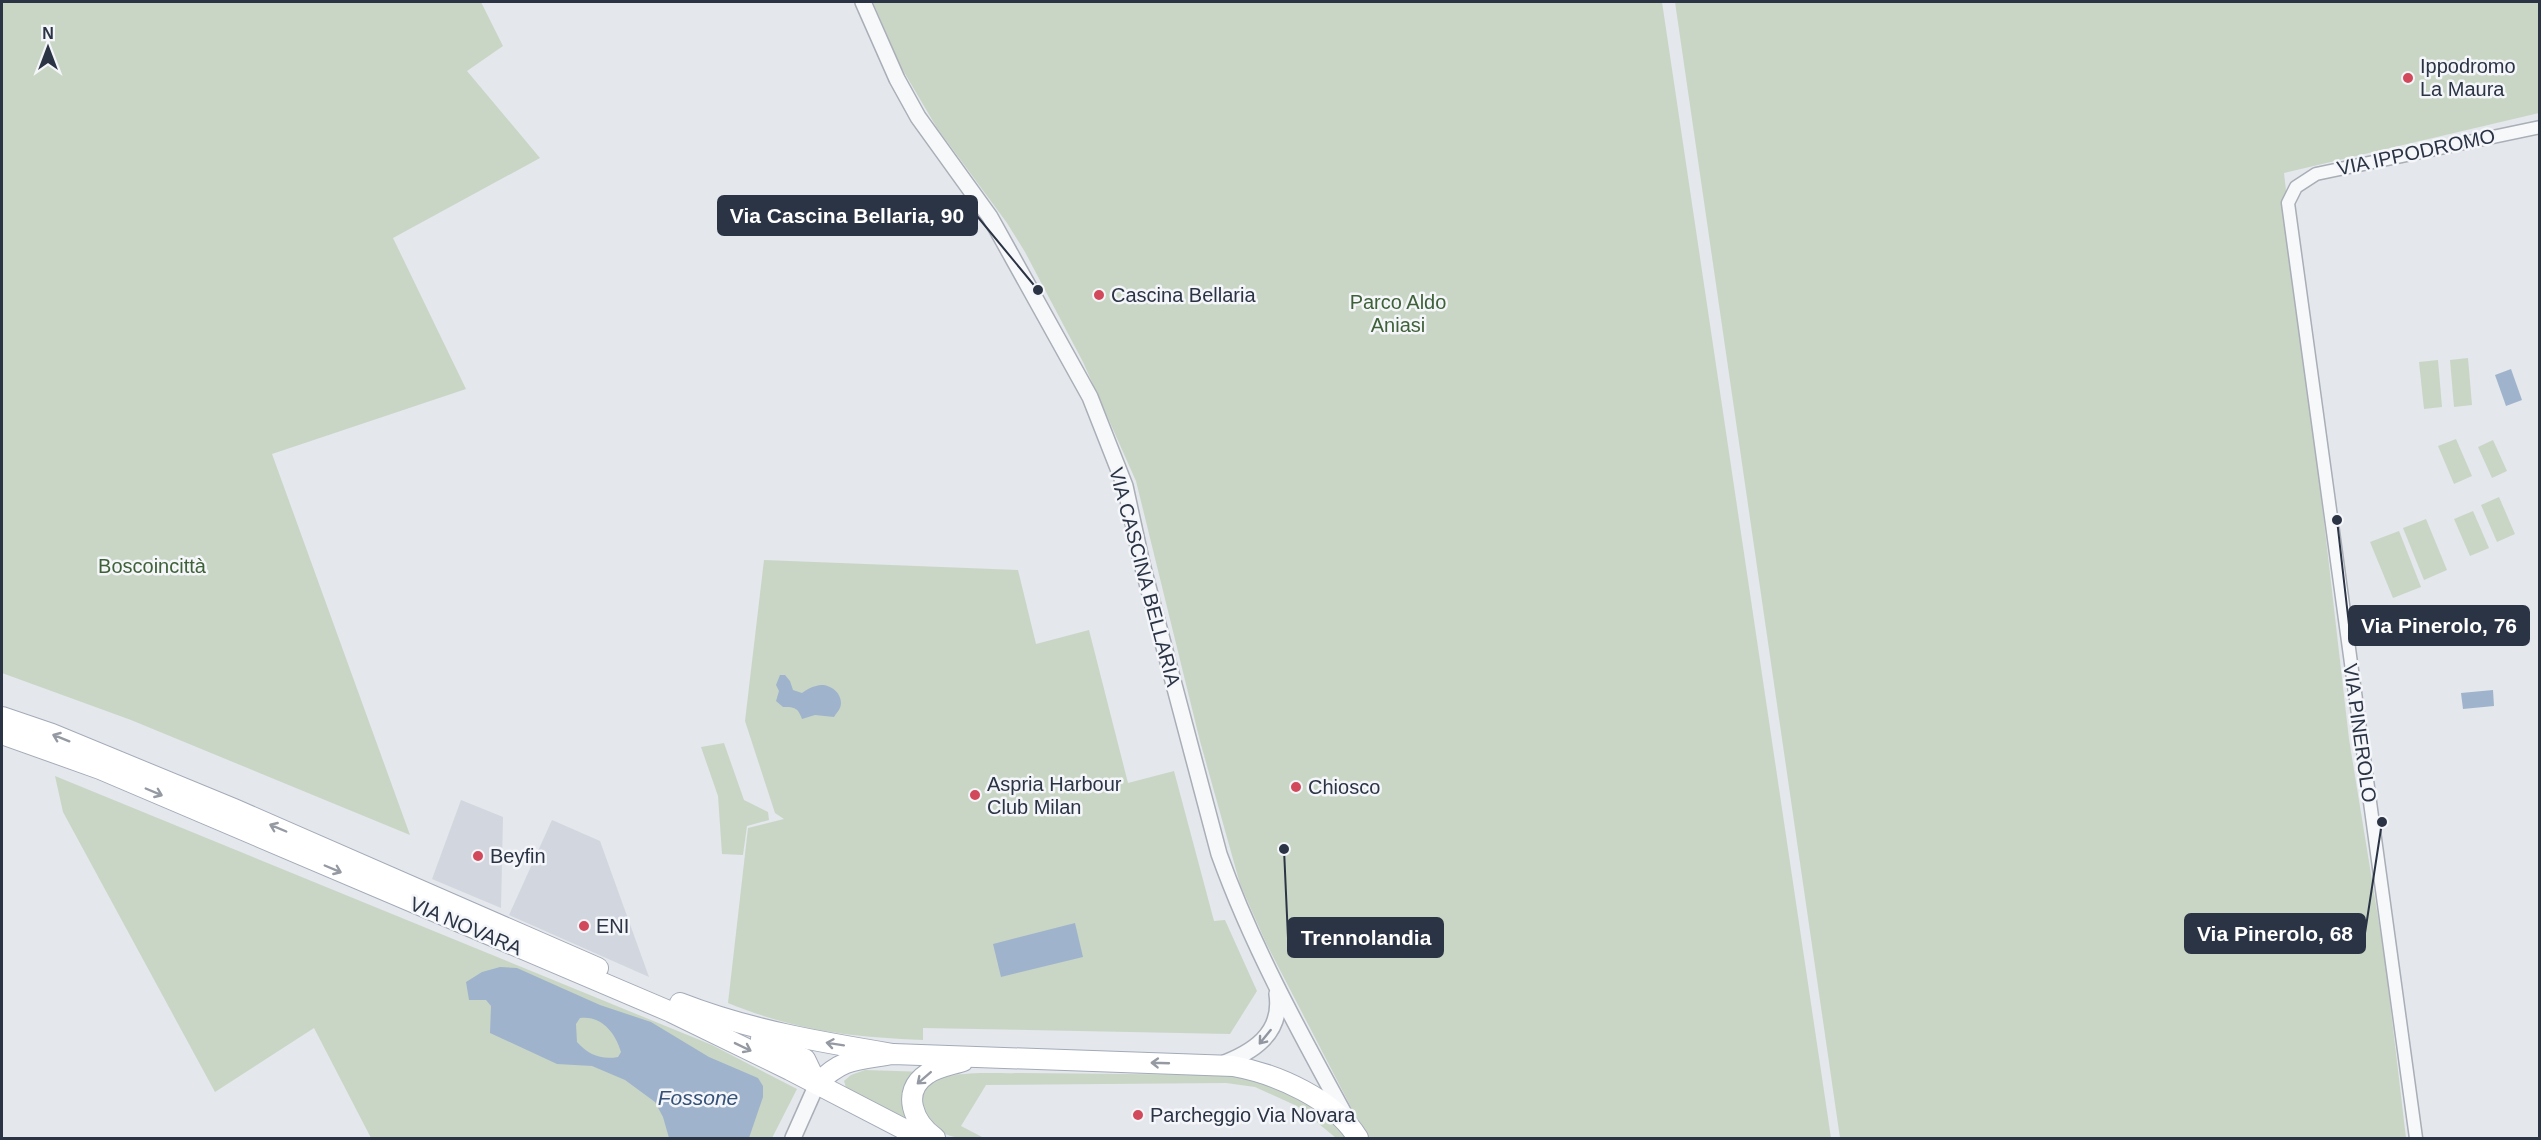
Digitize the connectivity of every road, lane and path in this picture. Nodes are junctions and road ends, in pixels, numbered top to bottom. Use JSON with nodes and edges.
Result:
{"nodes":[{"id":1,"x":863,"y":2,"type":"edge"},
{"id":2,"x":2540,"y":127,"type":"edge"},
{"id":3,"x":2296,"y":187,"type":"joint"},
{"id":4,"x":2,"y":717,"type":"edge"},
{"id":5,"x":2,"y":734,"type":"edge"},
{"id":6,"x":1275,"y":985,"type":"junction"},
{"id":7,"x":705,"y":1013,"type":"junction"},
{"id":8,"x":892,"y":1054,"type":"junction"},
{"id":9,"x":977,"y":1056,"type":"junction"},
{"id":10,"x":1218,"y":1065,"type":"junction"},
{"id":11,"x":817,"y":1084,"type":"junction"},
{"id":12,"x":1356,"y":1135,"type":"edge"},
{"id":13,"x":793,"y":1138,"type":"edge"},
{"id":14,"x":921,"y":1138,"type":"edge"},
{"id":15,"x":935,"y":1138,"type":"edge"},
{"id":16,"x":2416,"y":1138,"type":"edge"}],
"edges":[{"from":1,"to":6,"type":"street","name":"VIA CASCINA BELLARIA"},
{"from":2,"to":3,"type":"street","name":"VIA IPPODROMO"},
{"from":3,"to":16,"type":"street","name":"VIA PINEROLO"},
{"from":7,"to":4,"type":"main road","name":"VIA NOVARA","one_way":true},
{"from":5,"to":11,"type":"main road","name":"VIA NOVARA","one_way":true},
{"from":6,"to":10,"type":"street","name":"VIA CASCINA BELLARIA","one_way":true},
{"from":6,"to":12,"type":"street","name":"VIA CASCINA BELLARIA"},
{"from":8,"to":7,"type":"main road","name":"VIA NOVARA","one_way":true},
{"from":7,"to":11,"type":"main road"},
{"from":8,"to":9,"type":"main road","name":"VIA CASCINA BELLARIA"},
{"from":8,"to":11,"type":"main road"},
{"from":10,"to":9,"type":"main road","name":"VIA CASCINA BELLARIA","one_way":true},
{"from":9,"to":15,"type":"main road","one_way":true},
{"from":10,"to":12,"type":"main road","name":"VIA CASCINA BELLARIA"},
{"from":11,"to":13,"type":"street"},
{"from":11,"to":14,"type":"main road","name":"VIA NOVARA"}]}
